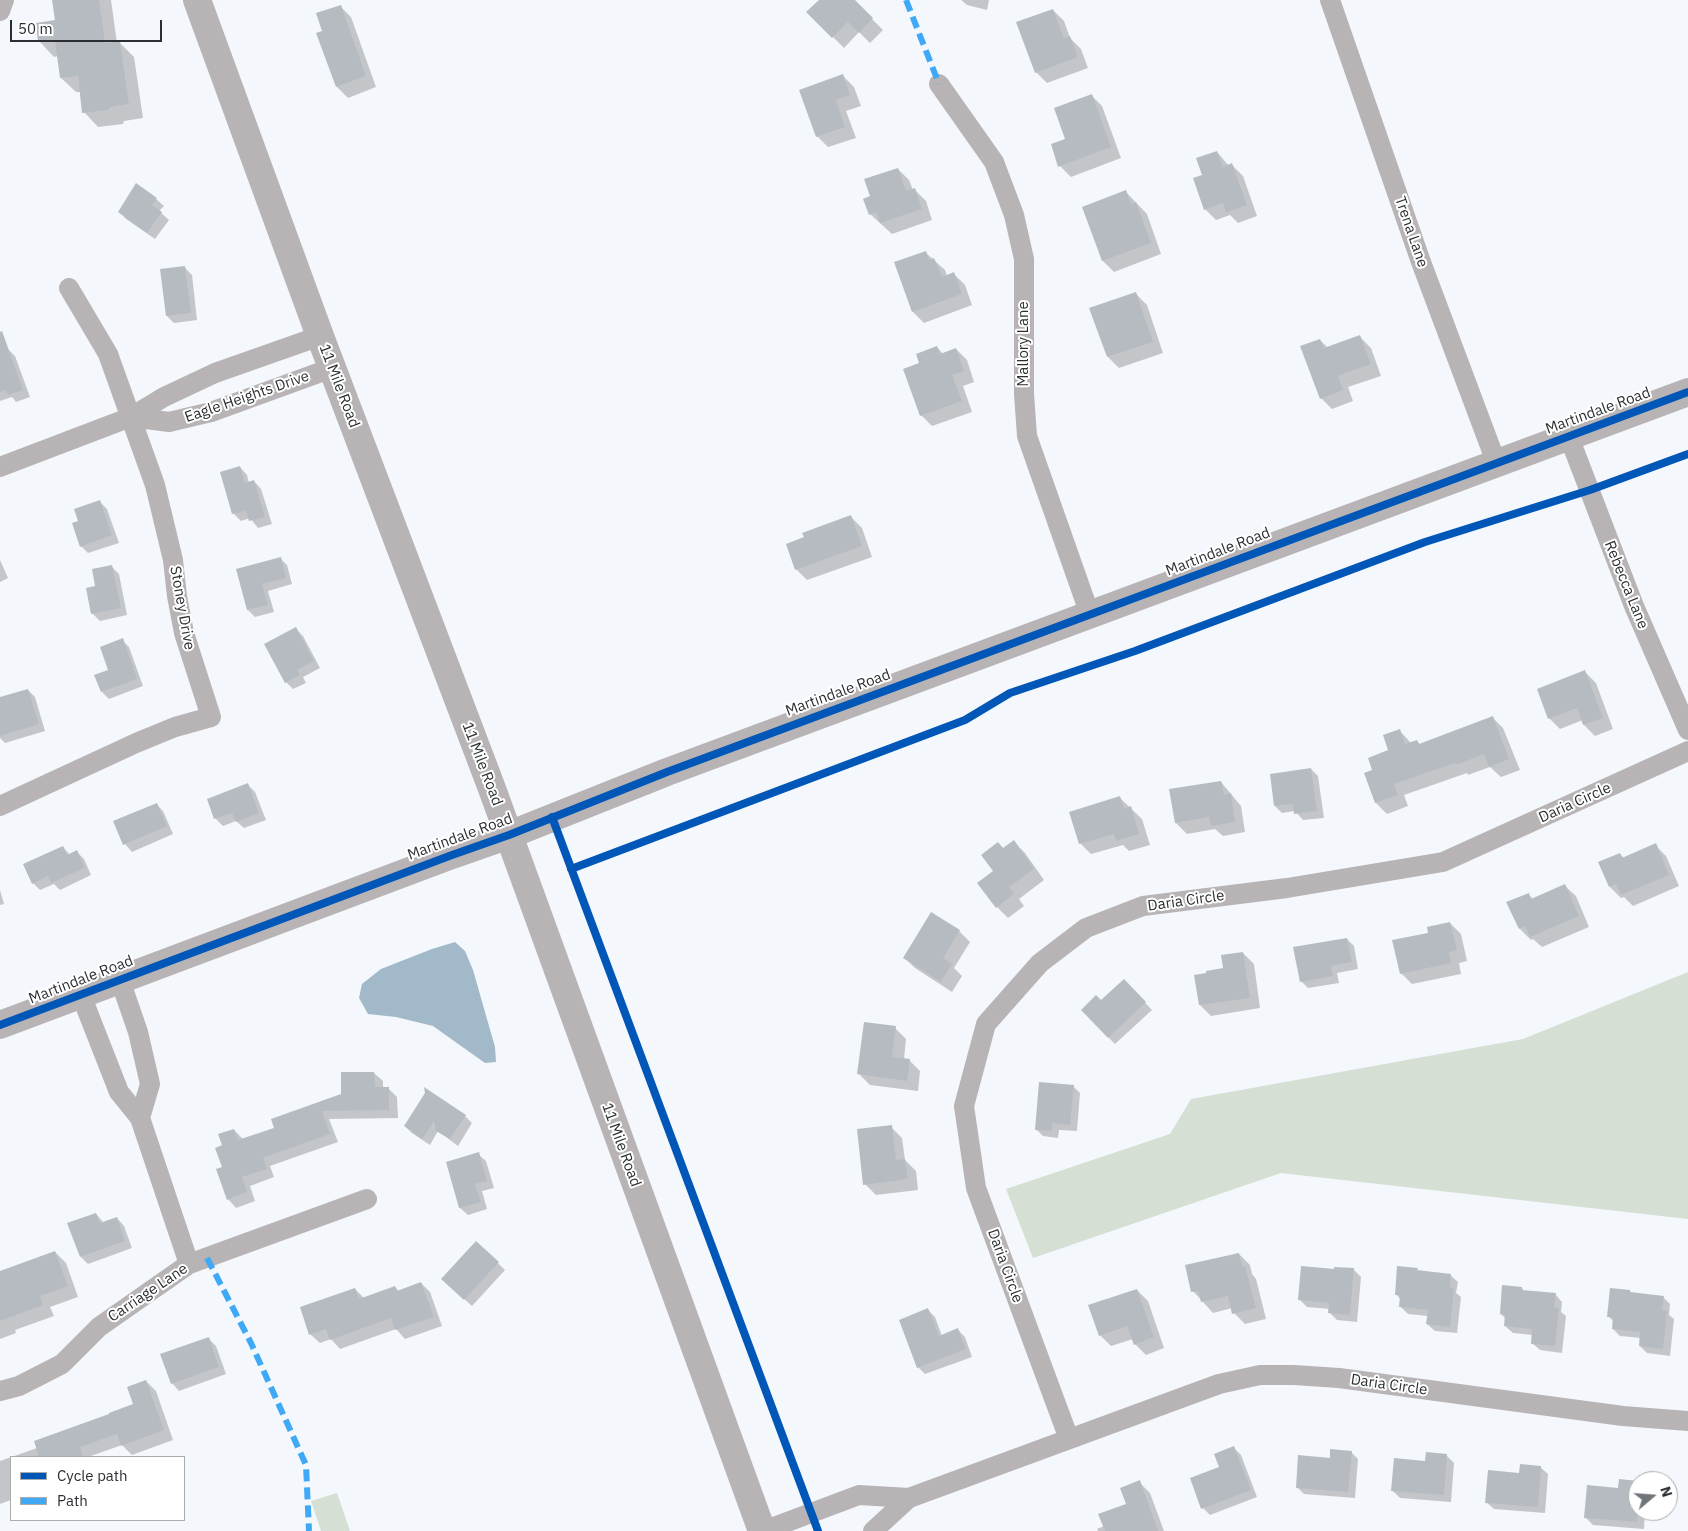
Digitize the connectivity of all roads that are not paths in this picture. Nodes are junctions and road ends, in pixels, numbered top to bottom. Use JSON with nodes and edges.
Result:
{"nodes":[{"id":1,"x":4,"y":0,"type":"edge"},
{"id":2,"x":197,"y":0,"type":"edge"},
{"id":3,"x":1330,"y":0,"type":"edge"},
{"id":4,"x":0,"y":11,"type":"edge"},
{"id":5,"x":939,"y":84,"type":"dead end"},
{"id":6,"x":69,"y":288,"type":"dead end"},
{"id":7,"x":320,"y":336,"type":"junction"},
{"id":8,"x":332,"y":368,"type":"junction"},
{"id":9,"x":1688,"y":392,"type":"edge"},
{"id":10,"x":131,"y":417,"type":"junction"},
{"id":11,"x":1569,"y":437,"type":"junction"},
{"id":12,"x":1496,"y":462,"type":"junction"},
{"id":13,"x":0,"y":467,"type":"edge"},
{"id":14,"x":1090,"y":616,"type":"junction"},
{"id":15,"x":1688,"y":730,"type":"edge"},
{"id":16,"x":1688,"y":751,"type":"edge"},
{"id":17,"x":0,"y":806,"type":"edge"},
{"id":18,"x":509,"y":835,"type":"junction"},
{"id":19,"x":120,"y":980,"type":"junction"},
{"id":20,"x":81,"y":995,"type":"junction"},
{"id":21,"x":0,"y":1025,"type":"edge"},
{"id":22,"x":140,"y":1118,"type":"junction"},
{"id":23,"x":367,"y":1199,"type":"dead end"},
{"id":24,"x":189,"y":1264,"type":"junction"},
{"id":25,"x":0,"y":1391,"type":"edge"},
{"id":26,"x":1688,"y":1421,"type":"edge"},
{"id":27,"x":1069,"y":1439,"type":"junction"},
{"id":28,"x":909,"y":1498,"type":"junction"},
{"id":29,"x":763,"y":1531,"type":"edge"},
{"id":30,"x":873,"y":1531,"type":"edge"}],
"edges":[{"from":1,"to":4,"type":"street"},
{"from":2,"to":7,"type":"street","name":"11 Mile Road"},
{"from":3,"to":12,"type":"street","name":"Trena Lane"},
{"from":5,"to":14,"type":"street","name":"Mallory Lane"},
{"from":6,"to":10,"type":"street","name":"Stoney Drive"},
{"from":7,"to":8,"type":"street","name":"11 Mile Road"},
{"from":7,"to":10,"type":"street","name":"Eagle Heights Drive"},
{"from":8,"to":10,"type":"street","name":"Eagle Heights Drive"},
{"from":8,"to":18,"type":"street","name":"11 Mile Road"},
{"from":9,"to":11,"type":"street","name":"Martindale Road"},
{"from":10,"to":13,"type":"street","name":"Eagle Heights Drive"},
{"from":10,"to":17,"type":"street","name":"Stoney Drive"},
{"from":11,"to":12,"type":"street","name":"Martindale Road"},
{"from":11,"to":15,"type":"street","name":"Rebecca Lane"},
{"from":12,"to":14,"type":"street","name":"Martindale Road"},
{"from":14,"to":18,"type":"street","name":"Martindale Road"},
{"from":16,"to":27,"type":"street","name":"Daria Circle"},
{"from":18,"to":19,"type":"street","name":"Martindale Road"},
{"from":18,"to":29,"type":"street","name":"11 Mile Road"},
{"from":19,"to":20,"type":"street","name":"Martindale Road"},
{"from":19,"to":22,"type":"street"},
{"from":20,"to":21,"type":"street","name":"Martindale Road"},
{"from":20,"to":22,"type":"street"},
{"from":22,"to":24,"type":"street"},
{"from":23,"to":24,"type":"street","name":"Carriage Lane"},
{"from":24,"to":25,"type":"street","name":"Carriage Lane"},
{"from":26,"to":27,"type":"street","name":"Daria Circle"},
{"from":27,"to":28,"type":"street","name":"Daria Circle"},
{"from":28,"to":29,"type":"street","name":"Daria Circle"},
{"from":28,"to":30,"type":"street","name":"Daria Circle"}]}
